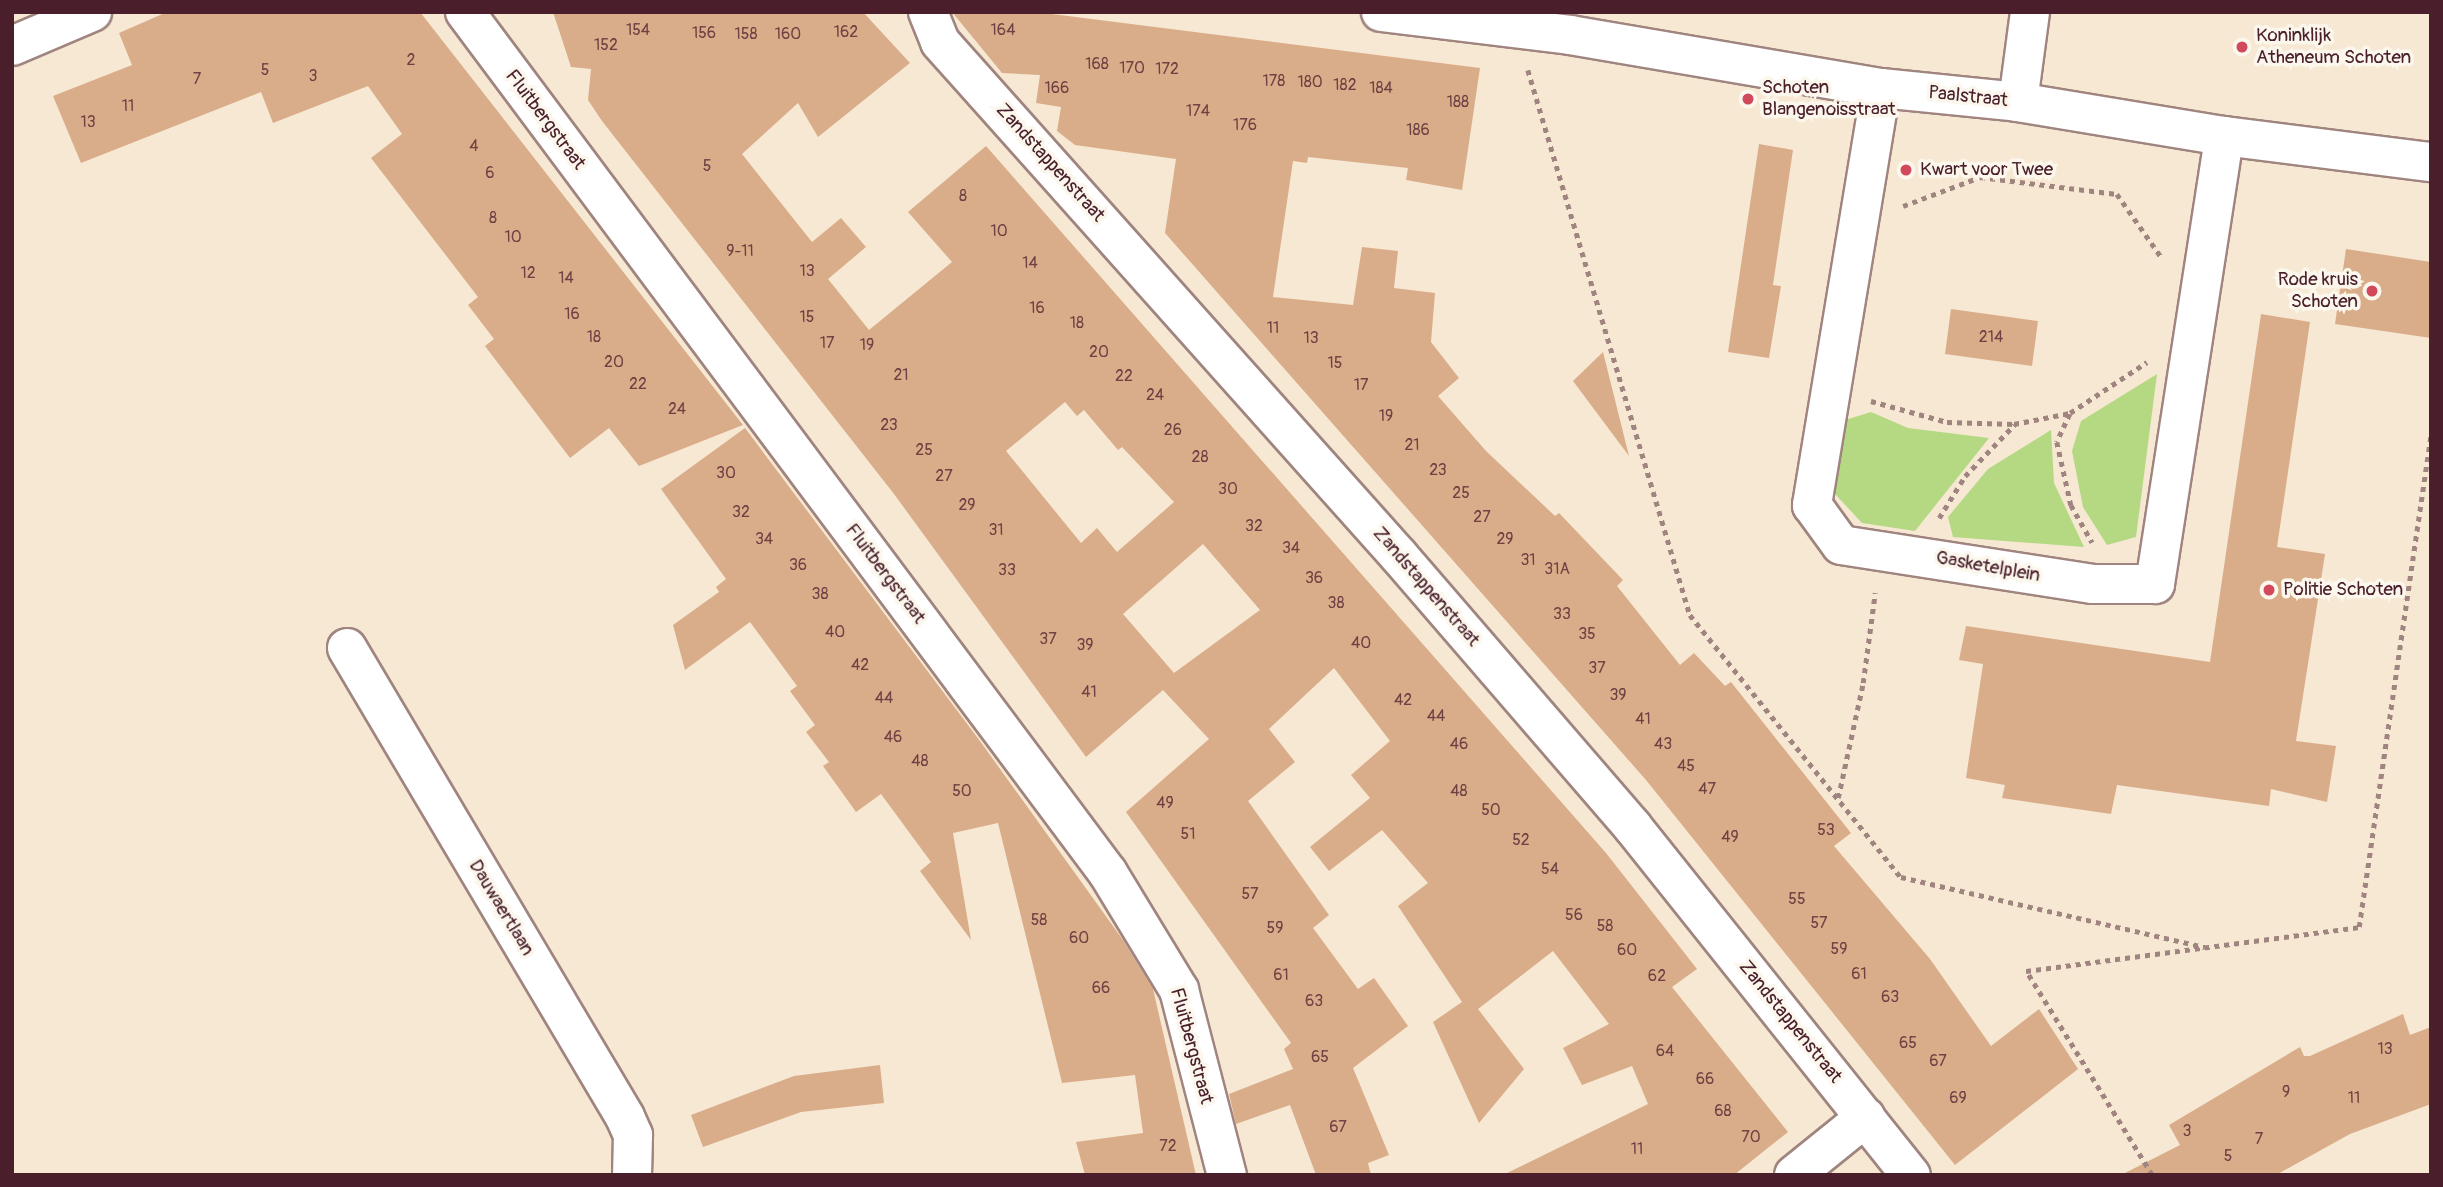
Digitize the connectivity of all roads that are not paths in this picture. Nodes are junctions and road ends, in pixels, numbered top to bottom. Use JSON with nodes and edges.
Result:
{"nodes":[{"id":1,"x":92,"y":12,"type":"edge"},
{"id":2,"x":465,"y":12,"type":"edge"},
{"id":3,"x":928,"y":12,"type":"edge"},
{"id":4,"x":1381,"y":12,"type":"edge"},
{"id":5,"x":2031,"y":12,"type":"edge"},
{"id":6,"x":1569,"y":24,"type":"edge"},
{"id":7,"x":12,"y":46,"type":"edge"},
{"id":8,"x":1881,"y":88,"type":"junction"},
{"id":9,"x":2018,"y":102,"type":"junction"},
{"id":10,"x":2224,"y":136,"type":"junction"},
{"id":11,"x":2431,"y":162,"type":"edge"},
{"id":12,"x":347,"y":648,"type":"dead end"},
{"id":13,"x":1866,"y":1118,"type":"junction"},
{"id":14,"x":632,"y":1175,"type":"edge"},
{"id":15,"x":1227,"y":1175,"type":"edge"},
{"id":16,"x":1794,"y":1175,"type":"edge"},
{"id":17,"x":1911,"y":1175,"type":"edge"}],
"edges":[{"from":1,"to":7,"type":"street"},
{"from":2,"to":15,"type":"street","name":"Fluitbergstraat"},
{"from":3,"to":13,"type":"street","name":"Zandstappenstraat"},
{"from":4,"to":6,"type":"street","name":"Paalstraat"},
{"from":5,"to":9,"type":"street"},
{"from":6,"to":8,"type":"street","name":"Paalstraat"},
{"from":8,"to":9,"type":"street","name":"Paalstraat"},
{"from":8,"to":10,"type":"street","name":"Gasketelplein"},
{"from":9,"to":10,"type":"street","name":"Paalstraat"},
{"from":10,"to":11,"type":"street","name":"Paalstraat"},
{"from":12,"to":14,"type":"street","name":"Dauwaertlaan"},
{"from":13,"to":16,"type":"street"},
{"from":13,"to":17,"type":"street","name":"Zandstappenstraat"}]}
